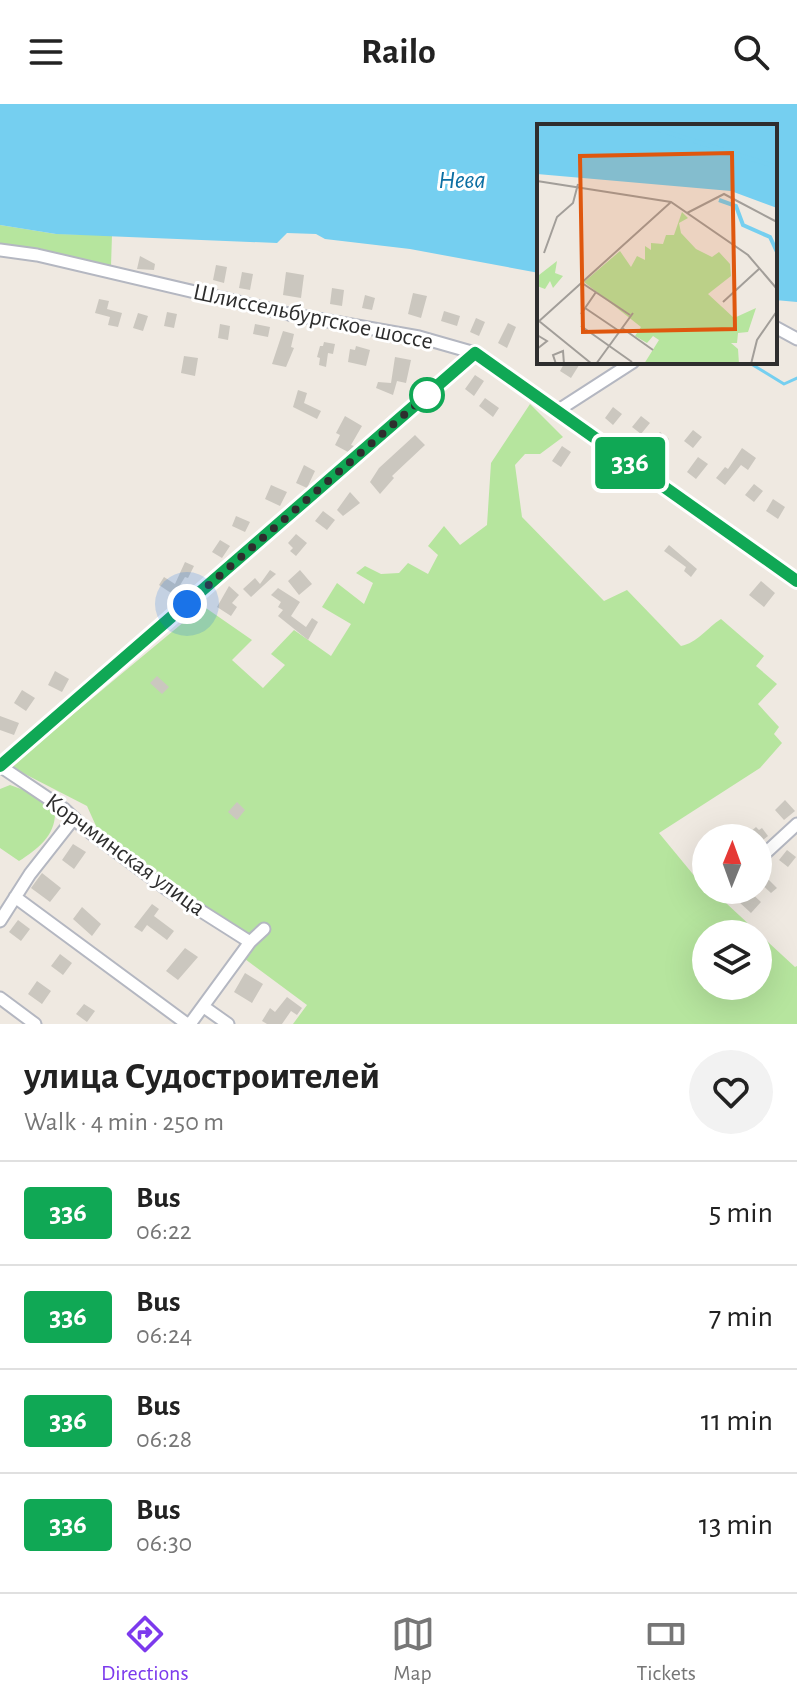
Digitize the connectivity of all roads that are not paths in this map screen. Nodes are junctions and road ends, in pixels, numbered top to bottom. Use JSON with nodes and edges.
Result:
{"nodes":[{"id":1,"x":0,"y":250,"type":"edge"},
{"id":2,"x":777,"y":328,"type":"edge"},
{"id":3,"x":797,"y":339,"type":"edge"},
{"id":4,"x":475,"y":353,"type":"junction"},
{"id":5,"x":630,"y":364,"type":"edge"},
{"id":6,"x":557,"y":411,"type":"junction"},
{"id":7,"x":797,"y":581,"type":"edge"},
{"id":8,"x":0,"y":766,"type":"edge"},
{"id":9,"x":74,"y":818,"type":"junction"},
{"id":10,"x":797,"y":824,"type":"edge"},
{"id":11,"x":772,"y":847,"type":"edge"},
{"id":12,"x":15,"y":897,"type":"junction"},
{"id":13,"x":0,"y":921,"type":"edge"},
{"id":14,"x":264,"y":929,"type":"dead end"},
{"id":15,"x":250,"y":942,"type":"junction"},
{"id":16,"x":0,"y":998,"type":"edge"},
{"id":17,"x":204,"y":1007,"type":"junction"},
{"id":18,"x":35,"y":1024,"type":"edge"},
{"id":19,"x":189,"y":1024,"type":"edge"},
{"id":20,"x":228,"y":1024,"type":"edge"}],
"edges":[{"from":1,"to":4,"type":"street","name":"Шлиссельбургское шоссе"},
{"from":2,"to":3,"type":"street"},
{"from":4,"to":6,"type":"street","name":"Шлиссельбургское шоссе"},
{"from":4,"to":8,"type":"street"},
{"from":5,"to":6,"type":"street"},
{"from":6,"to":7,"type":"street","name":"Шлиссельбургское шоссе"},
{"from":8,"to":9,"type":"street","name":"Корчминская улица"},
{"from":9,"to":12,"type":"street"},
{"from":9,"to":15,"type":"street","name":"Корчминская улица"},
{"from":10,"to":11,"type":"street"},
{"from":12,"to":13,"type":"street"},
{"from":12,"to":19,"type":"street"},
{"from":14,"to":15,"type":"street"},
{"from":15,"to":17,"type":"street"},
{"from":16,"to":18,"type":"street"},
{"from":17,"to":19,"type":"street"},
{"from":17,"to":20,"type":"street"}]}
